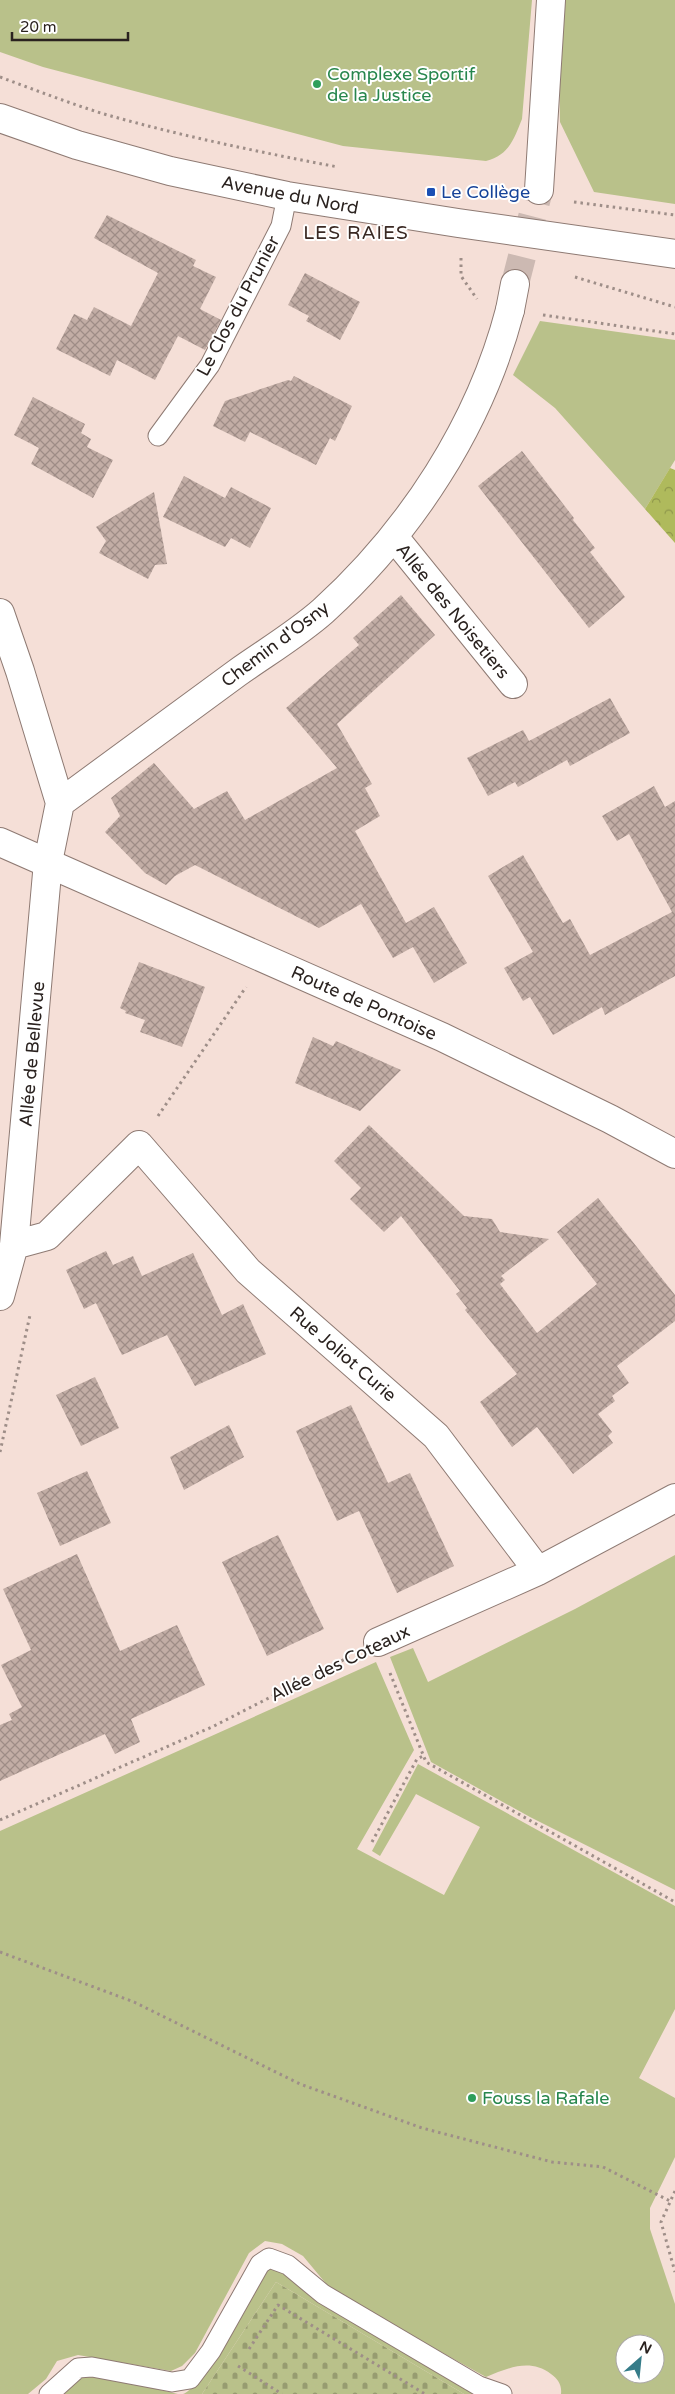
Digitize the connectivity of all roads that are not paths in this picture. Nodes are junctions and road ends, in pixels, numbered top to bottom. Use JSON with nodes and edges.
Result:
{"nodes":[{"id":1,"x":550,"y":0,"type":"edge"},
{"id":2,"x":0,"y":118,"type":"edge"},
{"id":3,"x":539,"y":190,"type":"tunnel mouth"},
{"id":4,"x":288,"y":196,"type":"junction"},
{"id":5,"x":675,"y":254,"type":"edge"},
{"id":6,"x":512,"y":297,"type":"tunnel mouth"},
{"id":7,"x":158,"y":436,"type":"dead end"},
{"id":8,"x":394,"y":537,"type":"junction"},
{"id":9,"x":0,"y":613,"type":"edge"},
{"id":10,"x":513,"y":684,"type":"dead end"},
{"id":11,"x":60,"y":803,"type":"junction"},
{"id":12,"x":0,"y":842,"type":"edge"},
{"id":13,"x":48,"y":862,"type":"junction"},
{"id":14,"x":675,"y":1154,"type":"edge"},
{"id":15,"x":14,"y":1245,"type":"junction"},
{"id":16,"x":0,"y":1296,"type":"edge"},
{"id":17,"x":675,"y":1498,"type":"edge"},
{"id":18,"x":538,"y":1571,"type":"junction"},
{"id":19,"x":378,"y":1642,"type":"road end"},
{"id":20,"x":49,"y":2394,"type":"edge"},
{"id":21,"x":502,"y":2394,"type":"edge"}],
"edges":[{"from":1,"to":3,"type":"street"},
{"from":2,"to":4,"type":"street","name":"Avenue du Nord"},
{"from":4,"to":5,"type":"street","name":"Avenue du Nord"},
{"from":4,"to":7,"type":"lane","name":"Le Clos du Prunier"},
{"from":6,"to":8,"type":"street","name":"Chemin d'Osny"},
{"from":8,"to":10,"type":"street","name":"Allée des Noisetiers"},
{"from":8,"to":11,"type":"street","name":"Chemin d'Osny"},
{"from":9,"to":11,"type":"street"},
{"from":11,"to":13,"type":"street","name":"Allée de Bellevue"},
{"from":12,"to":13,"type":"street","name":"Route de Pontoise"},
{"from":13,"to":14,"type":"street","name":"Route de Pontoise"},
{"from":13,"to":15,"type":"street","name":"Allée de Bellevue"},
{"from":15,"to":16,"type":"street","name":"Allée de Bellevue"},
{"from":15,"to":18,"type":"street","name":"Rue Joliot Curie"},
{"from":17,"to":18,"type":"street","name":"Allée des Coteaux"},
{"from":18,"to":19,"type":"street","name":"Allée des Coteaux"},
{"from":20,"to":21,"type":"lane"}]}
